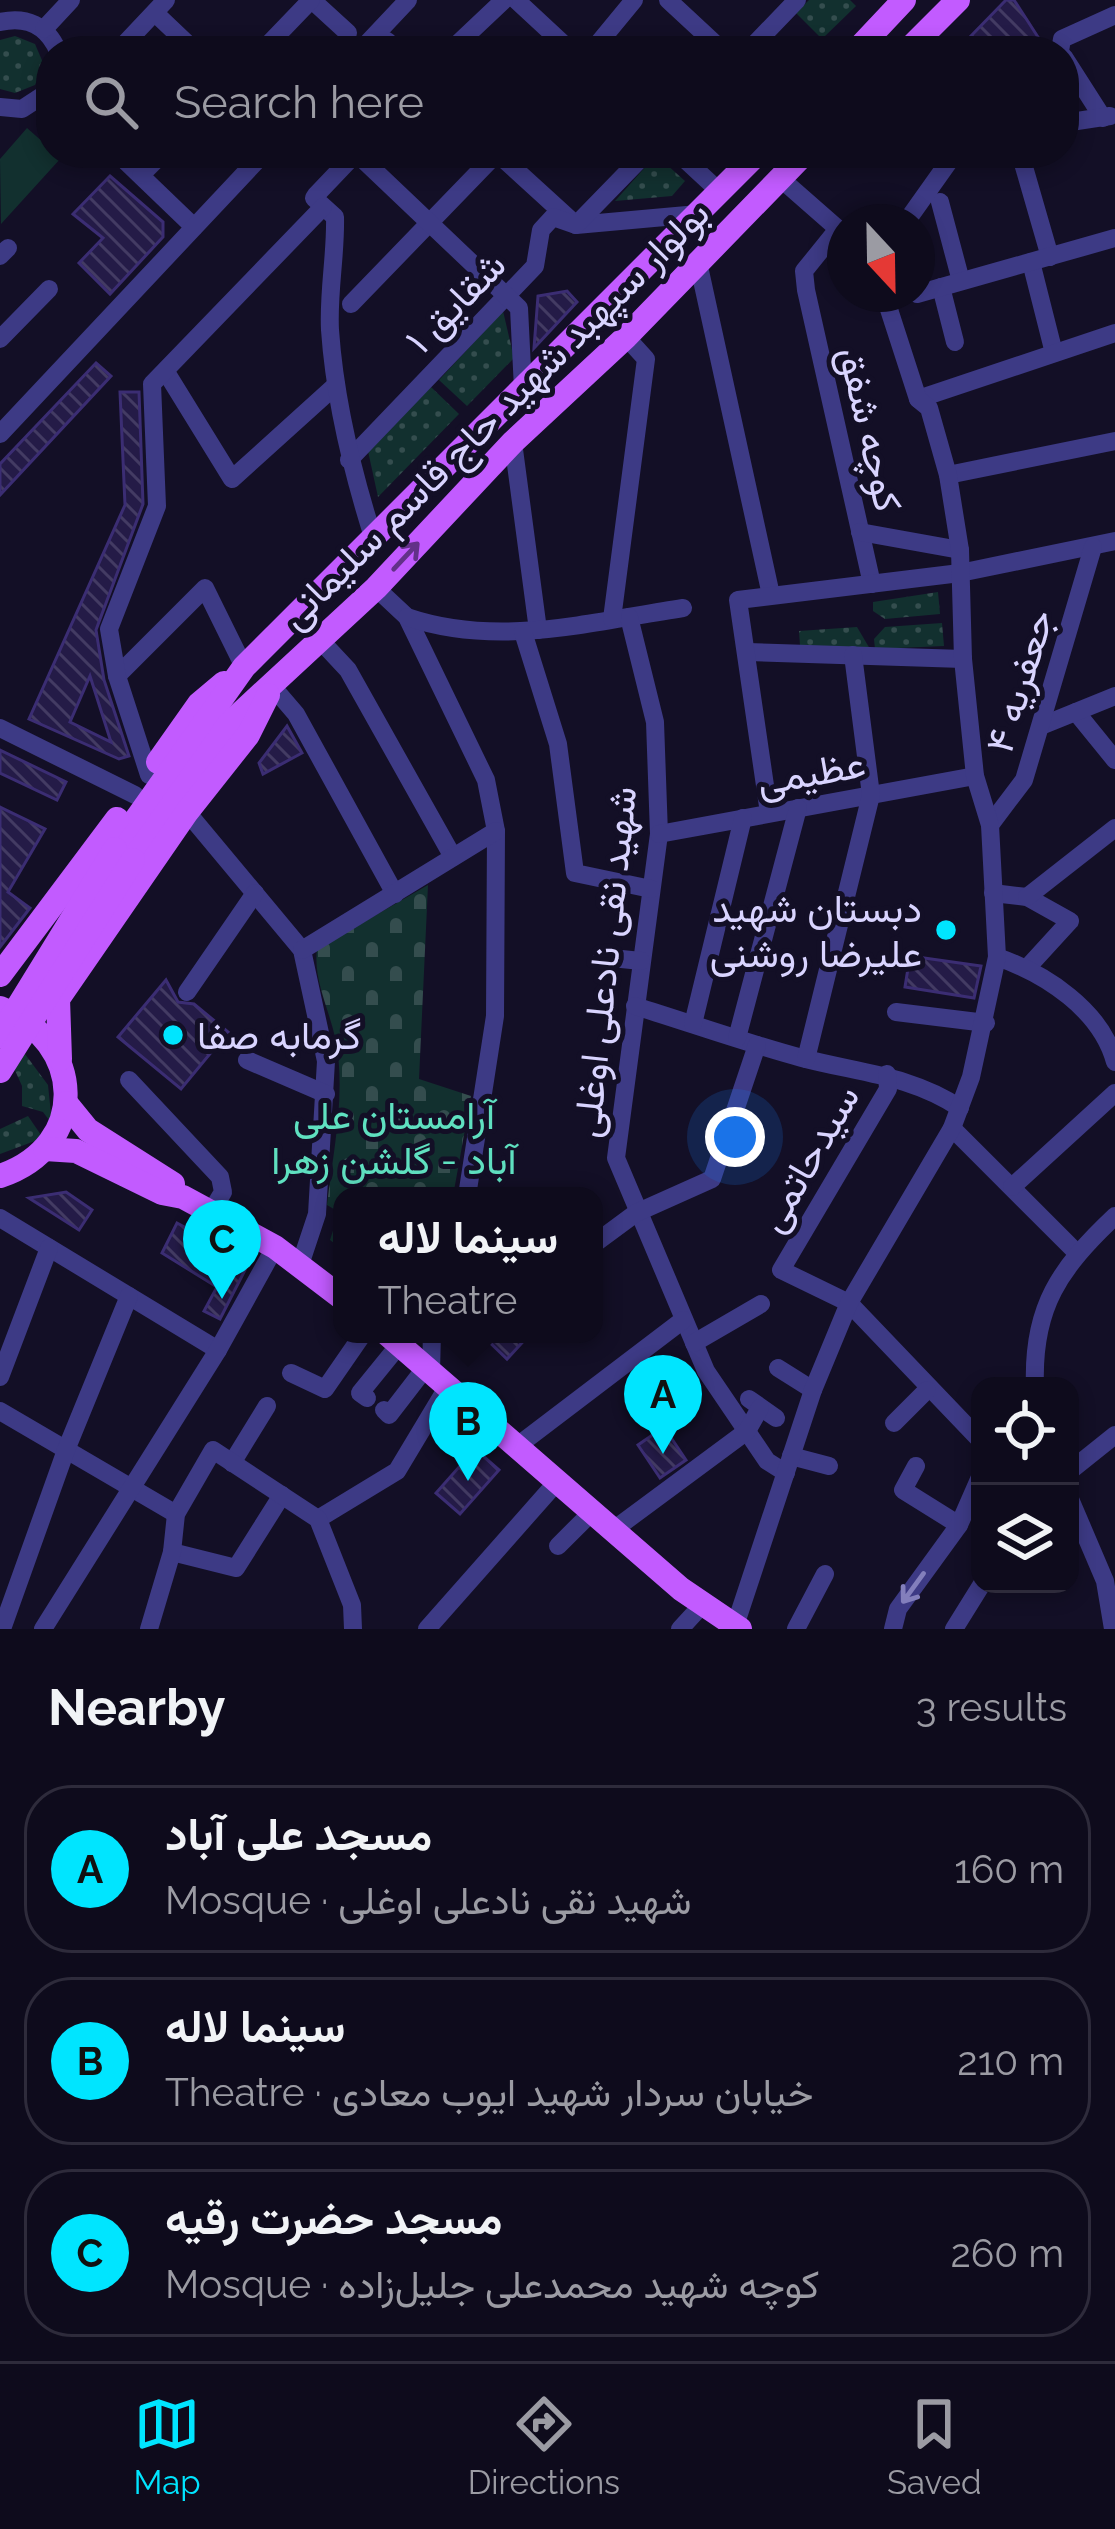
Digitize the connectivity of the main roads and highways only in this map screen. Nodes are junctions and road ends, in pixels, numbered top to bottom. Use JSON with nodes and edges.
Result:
{"nodes":[{"id":1,"x":904,"y":0,"type":"edge"},
{"id":2,"x":958,"y":0,"type":"edge"},
{"id":3,"x":870,"y":36,"type":"edge"},
{"id":4,"x":930,"y":36,"type":"edge"},
{"id":5,"x":743,"y":168,"type":"edge"},
{"id":6,"x":790,"y":168,"type":"edge"},
{"id":7,"x":244,"y":667,"type":"junction"},
{"id":8,"x":272,"y":686,"type":"junction"},
{"id":9,"x":222,"y":718,"type":"junction"},
{"id":10,"x":124,"y":855,"type":"junction"},
{"id":11,"x":38,"y":931,"type":"junction"},
{"id":12,"x":86,"y":953,"type":"junction"},
{"id":13,"x":0,"y":975,"type":"edge"},
{"id":14,"x":0,"y":1009,"type":"edge"},
{"id":15,"x":0,"y":1036,"type":"edge"},
{"id":16,"x":60,"y":1059,"type":"junction"},
{"id":17,"x":0,"y":1070,"type":"edge"},
{"id":18,"x":66,"y":1103,"type":"junction"},
{"id":19,"x":46,"y":1149,"type":"junction"},
{"id":20,"x":0,"y":1176,"type":"edge"},
{"id":21,"x":183,"y":1197,"type":"junction"},
{"id":22,"x":333,"y":1291,"type":"edge"},
{"id":23,"x":398,"y":1343,"type":"edge"},
{"id":24,"x":737,"y":1627,"type":"edge"}],
"edges":[{"from":1,"to":3,"type":"main road"},
{"from":2,"to":4,"type":"main road"},
{"from":5,"to":7,"type":"main road","name":"بولوار سپهبد شهید حاج قاسم سلیمانی"},
{"from":8,"to":6,"type":"main road","name":"بولوار سپهبد شهید حاج قاسم سلیمانی","one_way":true},
{"from":7,"to":9,"type":"main road","name":"بولوار سپهبد شهید حاج قاسم سلیمانی"},
{"from":7,"to":11,"type":"main road"},
{"from":8,"to":9,"type":"main road","name":"بولوار سپهبد شهید حاج قاسم سلیمانی"},
{"from":8,"to":12,"type":"main road"},
{"from":9,"to":10,"type":"main road"},
{"from":10,"to":15,"type":"main road","bridge":true},
{"from":10,"to":17,"type":"main road","bridge":true},
{"from":11,"to":12,"type":"main road"},
{"from":11,"to":13,"type":"main road"},
{"from":12,"to":16,"type":"main road"},
{"from":14,"to":16,"type":"main road"},
{"from":16,"to":18,"type":"main road"},
{"from":18,"to":19,"type":"main road"},
{"from":18,"to":21,"type":"main road"},
{"from":19,"to":20,"type":"main road"},
{"from":19,"to":21,"type":"main road"},
{"from":21,"to":22,"type":"main road"},
{"from":23,"to":24,"type":"main road"}]}
